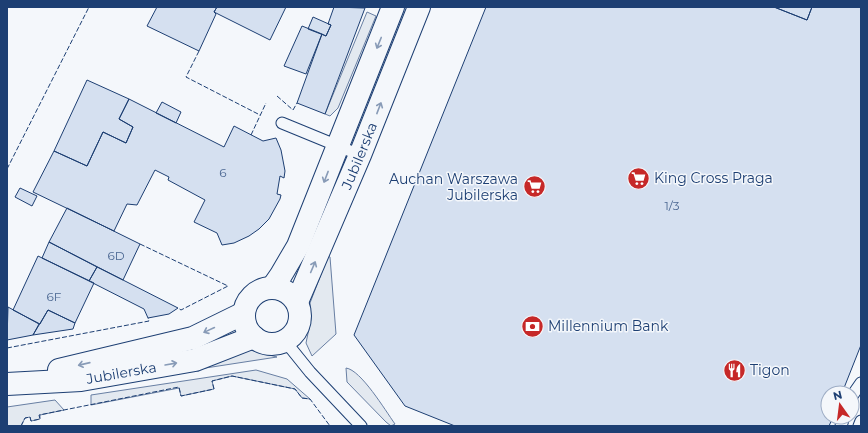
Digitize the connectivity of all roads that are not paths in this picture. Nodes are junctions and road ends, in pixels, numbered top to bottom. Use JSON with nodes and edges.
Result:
{"nodes":[{"id":1,"x":393,"y":7,"type":"edge"},
{"id":2,"x":419,"y":7,"type":"edge"},
{"id":3,"x":282,"y":124,"type":"dead end"},
{"id":4,"x":337,"y":147,"type":"junction"},
{"id":5,"x":360,"y":155,"type":"junction"},
{"id":6,"x":272,"y":288,"type":"junction"},
{"id":7,"x":297,"y":302,"type":"junction"},
{"id":8,"x":244,"y":313,"type":"junction"},
{"id":9,"x":254,"y":337,"type":"junction"},
{"id":10,"x":285,"y":342,"type":"junction"},
{"id":11,"x":7,"y":383,"type":"edge"},
{"id":12,"x":861,"y":421,"type":"edge"},
{"id":13,"x":361,"y":426,"type":"edge"},
{"id":14,"x":859,"y":426,"type":"edge"}],
"edges":[{"from":1,"to":4,"type":"street","name":"Jubilerska","one_way":true},
{"from":5,"to":2,"type":"street","name":"Jubilerska","one_way":true},
{"from":3,"to":4,"type":"lane"},
{"from":4,"to":5,"type":"lane"},
{"from":4,"to":6,"type":"street","name":"Jubilerska","one_way":true},
{"from":7,"to":5,"type":"street","name":"Jubilerska","one_way":true},
{"from":6,"to":7,"type":"street"},
{"from":6,"to":8,"type":"street"},
{"from":7,"to":10,"type":"street"},
{"from":8,"to":9,"type":"street"},
{"from":8,"to":11,"type":"street","name":"Jubilerska","one_way":true},
{"from":9,"to":10,"type":"street"},
{"from":11,"to":9,"type":"street","name":"Jubilerska","one_way":true},
{"from":10,"to":13,"type":"lane"},
{"from":12,"to":14,"type":"lane"}]}
